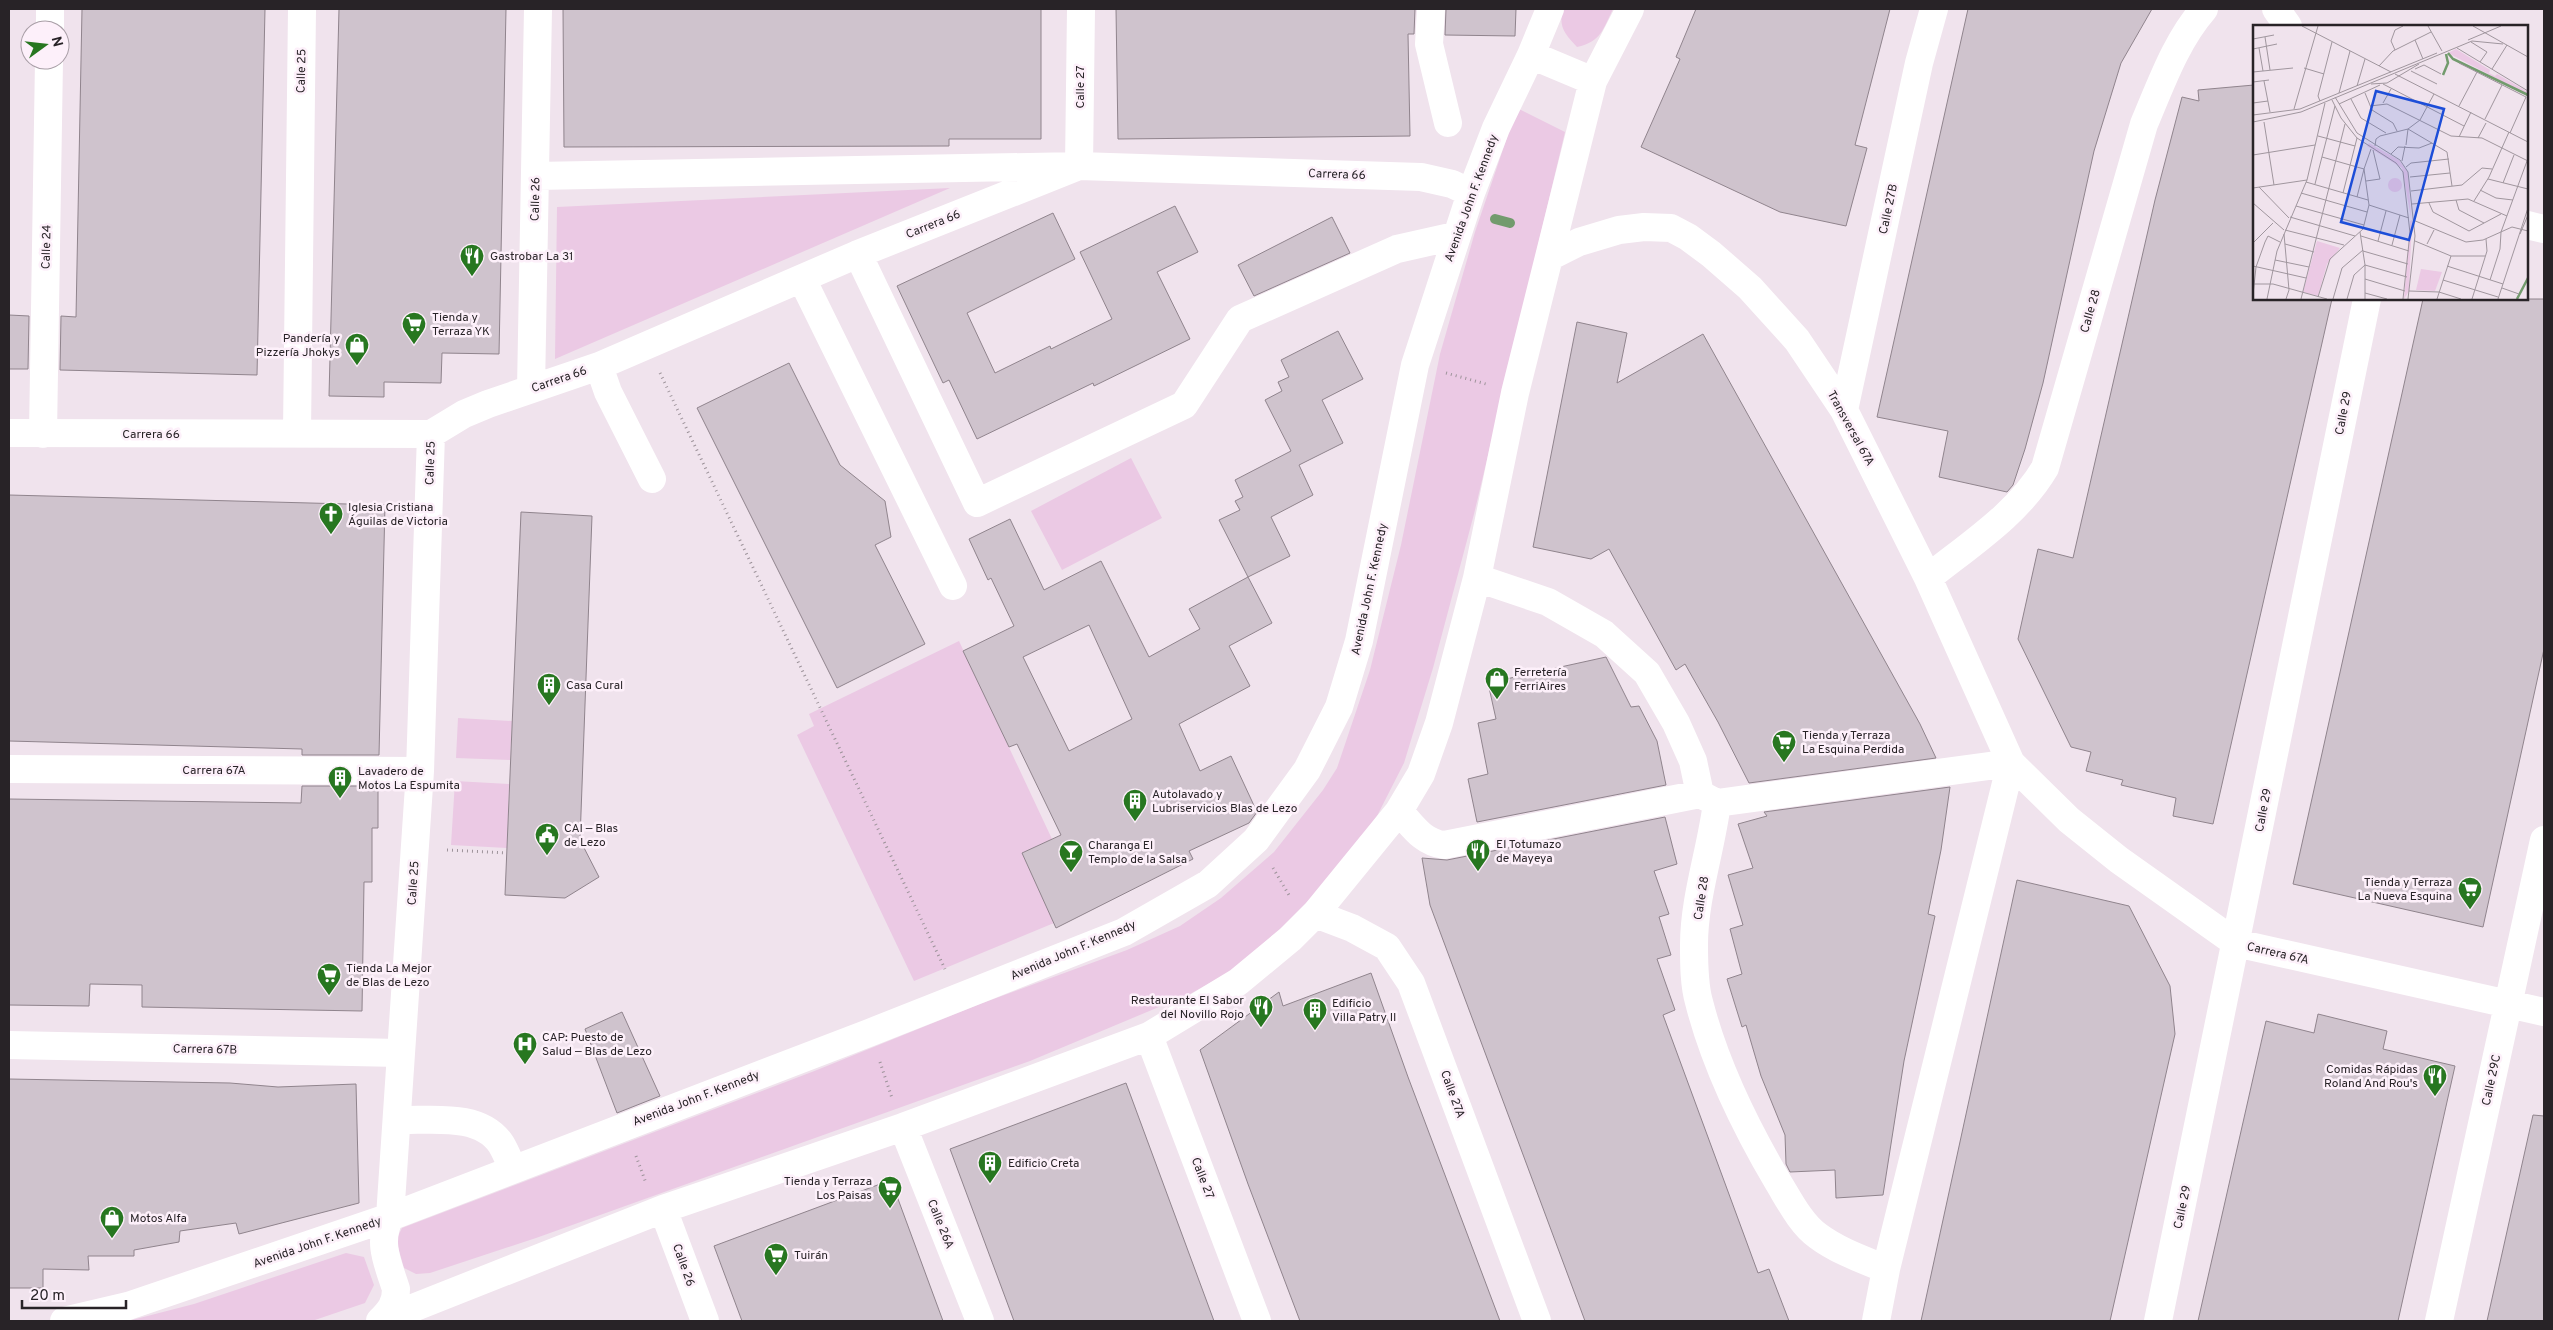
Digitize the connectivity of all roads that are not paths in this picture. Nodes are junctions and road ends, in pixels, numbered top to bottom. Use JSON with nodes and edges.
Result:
{"nodes":[{"id":1,"x":302,"y":9,"type":"edge"},
{"id":2,"x":538,"y":9,"type":"edge"},
{"id":3,"x":1081,"y":9,"type":"edge"},
{"id":4,"x":1431,"y":9,"type":"edge"},
{"id":5,"x":1550,"y":9,"type":"edge"},
{"id":6,"x":1630,"y":9,"type":"edge"},
{"id":7,"x":1934,"y":9,"type":"edge"},
{"id":8,"x":2204,"y":9,"type":"edge"},
{"id":9,"x":2276,"y":9,"type":"edge"},
{"id":10,"x":2287,"y":25,"type":"edge"},
{"id":11,"x":1531,"y":55,"type":"junction"},
{"id":12,"x":49,"y":70,"type":"edge"},
{"id":13,"x":1593,"y":81,"type":"junction"},
{"id":14,"x":1448,"y":123,"type":"dead end"},
{"id":15,"x":1080,"y":166,"type":"junction"},
{"id":16,"x":535,"y":176,"type":"junction"},
{"id":17,"x":1474,"y":186,"type":"junction"},
{"id":18,"x":2528,"y":225,"type":"edge"},
{"id":19,"x":2544,"y":229,"type":"edge"},
{"id":20,"x":1455,"y":236,"type":"junction"},
{"id":21,"x":858,"y":254,"type":"junction"},
{"id":22,"x":1549,"y":257,"type":"junction"},
{"id":23,"x":802,"y":279,"type":"junction"},
{"id":24,"x":2367,"y":300,"type":"edge"},
{"id":25,"x":599,"y":366,"type":"junction"},
{"id":26,"x":531,"y":389,"type":"junction"},
{"id":27,"x":1844,"y":410,"type":"junction"},
{"id":28,"x":297,"y":432,"type":"junction"},
{"id":29,"x":9,"y":433,"type":"edge"},
{"id":30,"x":43,"y":434,"type":"junction"},
{"id":31,"x":431,"y":434,"type":"junction"},
{"id":32,"x":652,"y":479,"type":"dead end"},
{"id":33,"x":1477,"y":578,"type":"junction"},
{"id":34,"x":1928,"y":578,"type":"junction"},
{"id":35,"x":953,"y":586,"type":"dead end"},
{"id":36,"x":2011,"y":763,"type":"junction"},
{"id":37,"x":9,"y":769,"type":"edge"},
{"id":38,"x":420,"y":771,"type":"junction"},
{"id":39,"x":1708,"y":799,"type":"junction"},
{"id":40,"x":1400,"y":810,"type":"junction"},
{"id":41,"x":2544,"y":840,"type":"edge"},
{"id":42,"x":1304,"y":908,"type":"junction"},
{"id":43,"x":2236,"y":943,"type":"junction"},
{"id":44,"x":2508,"y":1004,"type":"junction"},
{"id":45,"x":2544,"y":1012,"type":"edge"},
{"id":46,"x":1149,"y":1036,"type":"junction"},
{"id":47,"x":9,"y":1045,"type":"edge"},
{"id":48,"x":400,"y":1053,"type":"junction"},
{"id":49,"x":397,"y":1120,"type":"junction"},
{"id":50,"x":903,"y":1127,"type":"junction"},
{"id":51,"x":512,"y":1169,"type":"junction"},
{"id":52,"x":656,"y":1199,"type":"junction"},
{"id":53,"x":390,"y":1217,"type":"junction"},
{"id":54,"x":1886,"y":1269,"type":"junction"},
{"id":55,"x":64,"y":1321,"type":"edge"},
{"id":56,"x":380,"y":1321,"type":"edge"},
{"id":57,"x":705,"y":1321,"type":"edge"},
{"id":58,"x":980,"y":1321,"type":"edge"},
{"id":59,"x":1257,"y":1321,"type":"edge"},
{"id":60,"x":1537,"y":1321,"type":"edge"},
{"id":61,"x":1876,"y":1321,"type":"edge"},
{"id":62,"x":2158,"y":1321,"type":"edge"},
{"id":63,"x":2439,"y":1321,"type":"edge"}],
"edges":[{"from":1,"to":28,"type":"street","name":"Calle 25"},
{"from":2,"to":16,"type":"street","name":"Calle 26"},
{"from":3,"to":15,"type":"street","name":"Calle 27"},
{"from":4,"to":14,"type":"street"},
{"from":5,"to":11,"type":"street","name":"Avenida John F. Kennedy"},
{"from":6,"to":13,"type":"street"},
{"from":7,"to":27,"type":"street","name":"Calle 27B"},
{"from":8,"to":34,"type":"street","name":"Calle 28"},
{"from":9,"to":10,"type":"street"},
{"from":11,"to":13,"type":"street"},
{"from":11,"to":17,"type":"street","name":"Avenida John F. Kennedy"},
{"from":12,"to":30,"type":"street","name":"Calle 24"},
{"from":13,"to":22,"type":"street"},
{"from":15,"to":16,"type":"street","name":"Carrera 66"},
{"from":15,"to":17,"type":"street","name":"Carrera 66"},
{"from":15,"to":21,"type":"street","name":"Carrera 66"},
{"from":16,"to":26,"type":"street","name":"Calle 26"},
{"from":17,"to":20,"type":"street","name":"Avenida John F. Kennedy"},
{"from":18,"to":19,"type":"street"},
{"from":20,"to":21,"type":"street"},
{"from":20,"to":51,"type":"street","name":"Avenida John F. Kennedy"},
{"from":21,"to":23,"type":"street","name":"Carrera 66"},
{"from":22,"to":27,"type":"street","name":"Transversal 67A"},
{"from":22,"to":33,"type":"street"},
{"from":23,"to":25,"type":"street","name":"Carrera 66"},
{"from":23,"to":35,"type":"street"},
{"from":24,"to":43,"type":"street","name":"Calle 29"},
{"from":25,"to":26,"type":"street","name":"Carrera 66"},
{"from":25,"to":32,"type":"street"},
{"from":26,"to":31,"type":"street","name":"Carrera 66"},
{"from":27,"to":34,"type":"street","name":"Transversal 67A"},
{"from":28,"to":30,"type":"street","name":"Carrera 66"},
{"from":28,"to":31,"type":"street","name":"Carrera 66"},
{"from":29,"to":30,"type":"street","name":"Carrera 66"},
{"from":31,"to":38,"type":"street","name":"Calle 25"},
{"from":33,"to":39,"type":"street","name":"Calle 28"},
{"from":33,"to":40,"type":"street"},
{"from":34,"to":36,"type":"street","name":"Transversal 67A"},
{"from":36,"to":39,"type":"street"},
{"from":36,"to":43,"type":"street","name":"Carrera 67A"},
{"from":36,"to":54,"type":"street"},
{"from":37,"to":38,"type":"street","name":"Carrera 67A"},
{"from":38,"to":48,"type":"street","name":"Calle 25"},
{"from":39,"to":40,"type":"street"},
{"from":39,"to":54,"type":"street","name":"Calle 28"},
{"from":40,"to":42,"type":"street"},
{"from":41,"to":44,"type":"street","name":"Calle 29C"},
{"from":42,"to":46,"type":"street"},
{"from":42,"to":60,"type":"street","name":"Calle 27A"},
{"from":43,"to":44,"type":"street","name":"Carrera 67A"},
{"from":43,"to":62,"type":"street","name":"Calle 29"},
{"from":44,"to":45,"type":"street","name":"Carrera 67A"},
{"from":44,"to":63,"type":"street","name":"Calle 29C"},
{"from":46,"to":50,"type":"street"},
{"from":46,"to":59,"type":"street","name":"Calle 27"},
{"from":47,"to":48,"type":"street","name":"Carrera 67B"},
{"from":48,"to":49,"type":"street","name":"Calle 25"},
{"from":49,"to":51,"type":"street"},
{"from":49,"to":53,"type":"street","name":"Calle 25"},
{"from":50,"to":52,"type":"street"},
{"from":50,"to":58,"type":"street","name":"Calle 26A"},
{"from":51,"to":53,"type":"street","name":"Avenida John F. Kennedy"},
{"from":52,"to":56,"type":"street"},
{"from":52,"to":57,"type":"street","name":"Calle 26"},
{"from":53,"to":55,"type":"street","name":"Avenida John F. Kennedy"},
{"from":53,"to":56,"type":"street","name":"Calle 25"},
{"from":54,"to":61,"type":"street"}]}
